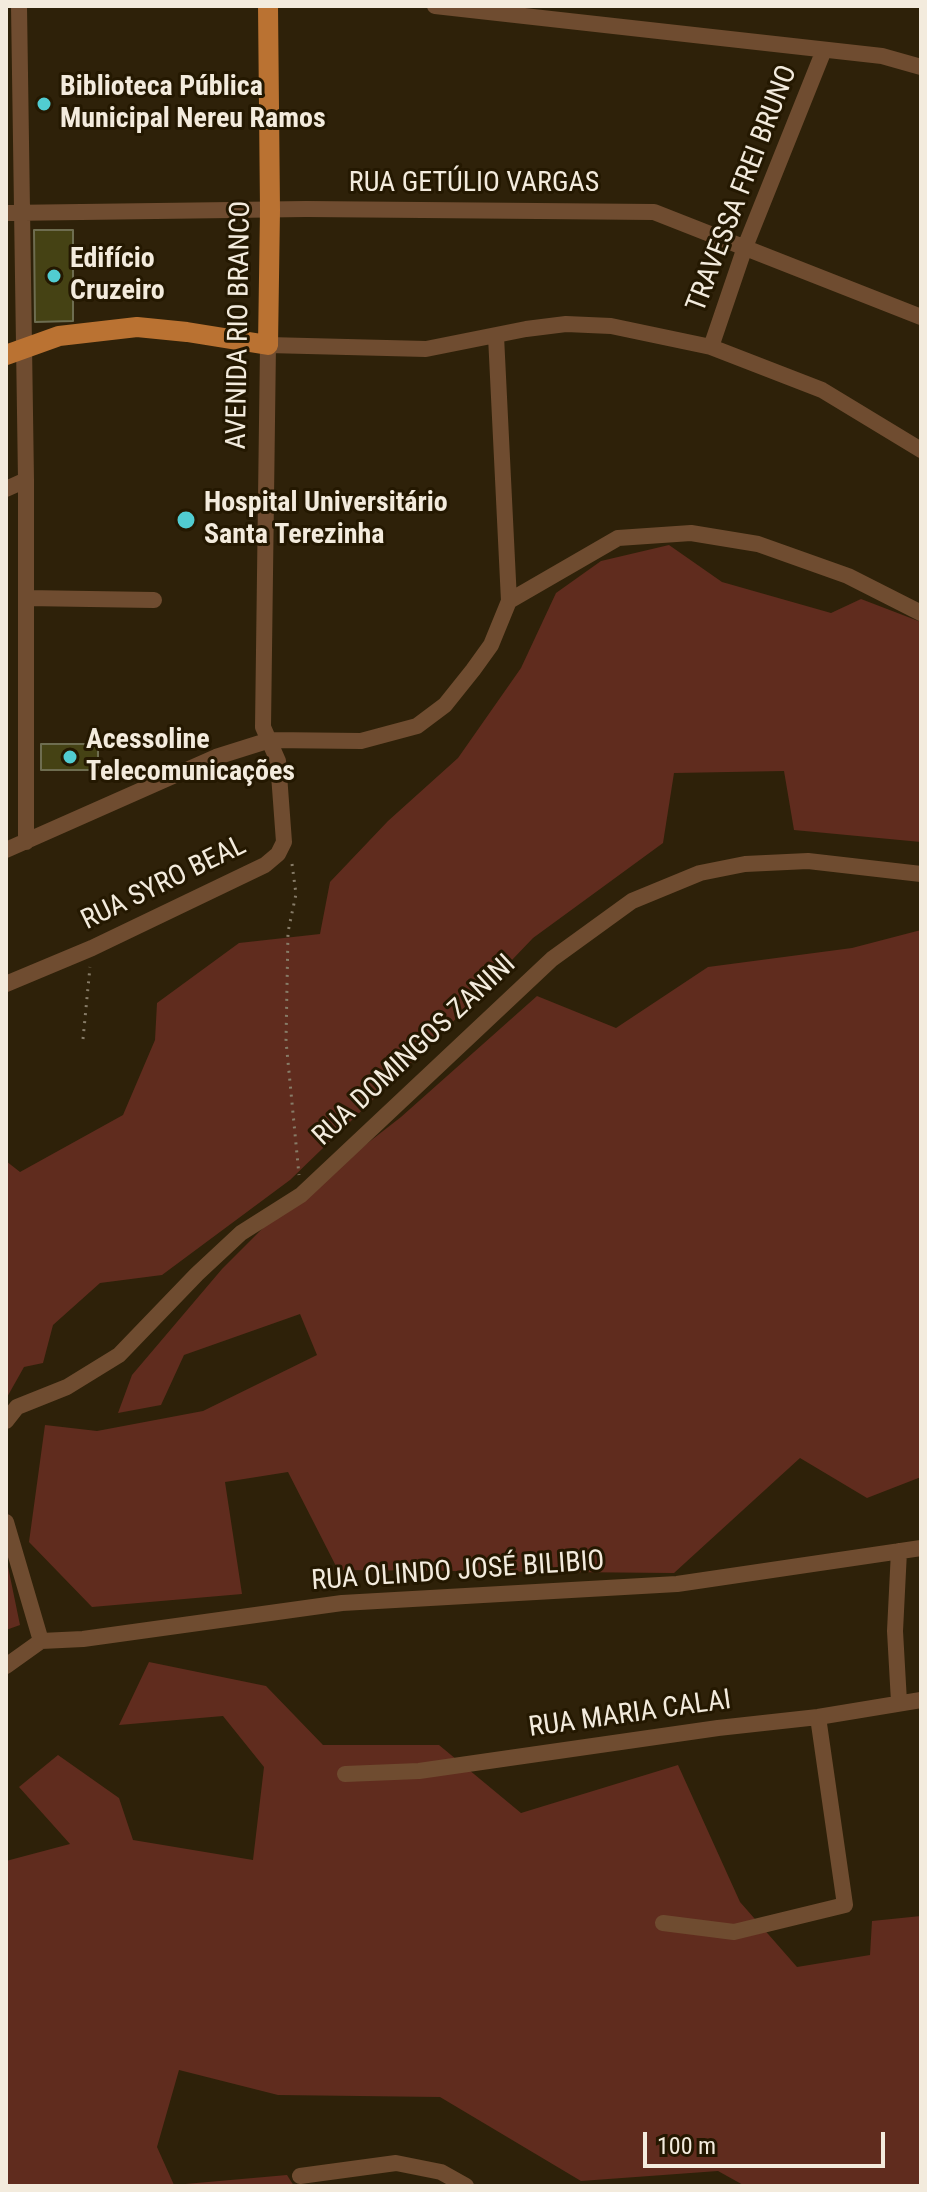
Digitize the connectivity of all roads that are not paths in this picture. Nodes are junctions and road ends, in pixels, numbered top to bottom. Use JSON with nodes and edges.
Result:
{"nodes":[{"id":1,"x":19,"y":6,"type":"edge"},
{"id":2,"x":268,"y":6,"type":"edge"},
{"id":3,"x":435,"y":6,"type":"edge"},
{"id":4,"x":824,"y":50,"type":"junction"},
{"id":5,"x":921,"y":67,"type":"edge"},
{"id":6,"x":270,"y":210,"type":"junction"},
{"id":7,"x":13,"y":212,"type":"edge"},
{"id":8,"x":745,"y":247,"type":"junction"},
{"id":9,"x":921,"y":317,"type":"edge"},
{"id":10,"x":496,"y":336,"type":"junction"},
{"id":11,"x":268,"y":345,"type":"junction"},
{"id":12,"x":711,"y":347,"type":"junction"},
{"id":13,"x":14,"y":351,"type":"edge"},
{"id":14,"x":921,"y":450,"type":"edge"},
{"id":15,"x":26,"y":480,"type":"junction"},
{"id":16,"x":6,"y":489,"type":"edge"},
{"id":17,"x":26,"y":598,"type":"junction"},
{"id":18,"x":154,"y":600,"type":"dead end"},
{"id":19,"x":509,"y":601,"type":"junction"},
{"id":20,"x":921,"y":613,"type":"edge"},
{"id":21,"x":270,"y":740,"type":"junction"},
{"id":22,"x":26,"y":842,"type":"junction"},
{"id":23,"x":6,"y":850,"type":"edge"},
{"id":24,"x":921,"y":874,"type":"edge"},
{"id":25,"x":6,"y":984,"type":"edge"},
{"id":26,"x":6,"y":1421,"type":"edge"},
{"id":27,"x":6,"y":1522,"type":"edge"},
{"id":28,"x":921,"y":1548,"type":"edge"},
{"id":29,"x":899,"y":1551,"type":"junction"},
{"id":30,"x":41,"y":1641,"type":"junction"},
{"id":31,"x":6,"y":1666,"type":"edge"},
{"id":32,"x":921,"y":1700,"type":"edge"},
{"id":33,"x":899,"y":1702,"type":"junction"},
{"id":34,"x":818,"y":1717,"type":"junction"},
{"id":35,"x":345,"y":1774,"type":"dead end"},
{"id":36,"x":663,"y":1923,"type":"dead end"},
{"id":37,"x":300,"y":2176,"type":"dead end"},
{"id":38,"x":466,"y":2186,"type":"edge"}],
"edges":[{"from":1,"to":7,"type":"street"},
{"from":2,"to":6,"type":"main road","name":"AVENIDA RIO BRANCO"},
{"from":3,"to":4,"type":"street"},
{"from":4,"to":5,"type":"street"},
{"from":4,"to":8,"type":"street","name":"TRAVESSA FREI BRUNO"},
{"from":6,"to":7,"type":"street","name":"RUA GETÚLIO VARGAS"},
{"from":6,"to":8,"type":"street","name":"RUA GETÚLIO VARGAS"},
{"from":6,"to":11,"type":"main road","name":"AVENIDA RIO BRANCO"},
{"from":7,"to":13,"type":"street"},
{"from":8,"to":9,"type":"street","name":"RUA GETÚLIO VARGAS"},
{"from":8,"to":12,"type":"street","name":"TRAVESSA FREI BRUNO"},
{"from":10,"to":11,"type":"street"},
{"from":10,"to":12,"type":"street"},
{"from":10,"to":19,"type":"street"},
{"from":11,"to":13,"type":"main road"},
{"from":11,"to":21,"type":"street","name":"AVENIDA RIO BRANCO"},
{"from":12,"to":14,"type":"street"},
{"from":13,"to":15,"type":"street"},
{"from":15,"to":16,"type":"street"},
{"from":15,"to":17,"type":"street"},
{"from":17,"to":18,"type":"street"},
{"from":17,"to":22,"type":"street"},
{"from":19,"to":20,"type":"street"},
{"from":19,"to":21,"type":"street"},
{"from":21,"to":22,"type":"street"},
{"from":21,"to":25,"type":"street","name":"RUA SYRO BEAL"},
{"from":22,"to":23,"type":"street"},
{"from":24,"to":26,"type":"street","name":"RUA DOMINGOS ZANINI"},
{"from":27,"to":30,"type":"street"},
{"from":28,"to":29,"type":"street","name":"RUA OLINDO JOSÉ BILIBIO"},
{"from":29,"to":30,"type":"street","name":"RUA OLINDO JOSÉ BILIBIO"},
{"from":29,"to":33,"type":"street"},
{"from":30,"to":31,"type":"street"},
{"from":32,"to":33,"type":"street","name":"RUA MARIA CALAI"},
{"from":33,"to":34,"type":"street","name":"RUA MARIA CALAI"},
{"from":34,"to":35,"type":"street","name":"RUA MARIA CALAI"},
{"from":34,"to":36,"type":"street"},
{"from":37,"to":38,"type":"street"}]}
